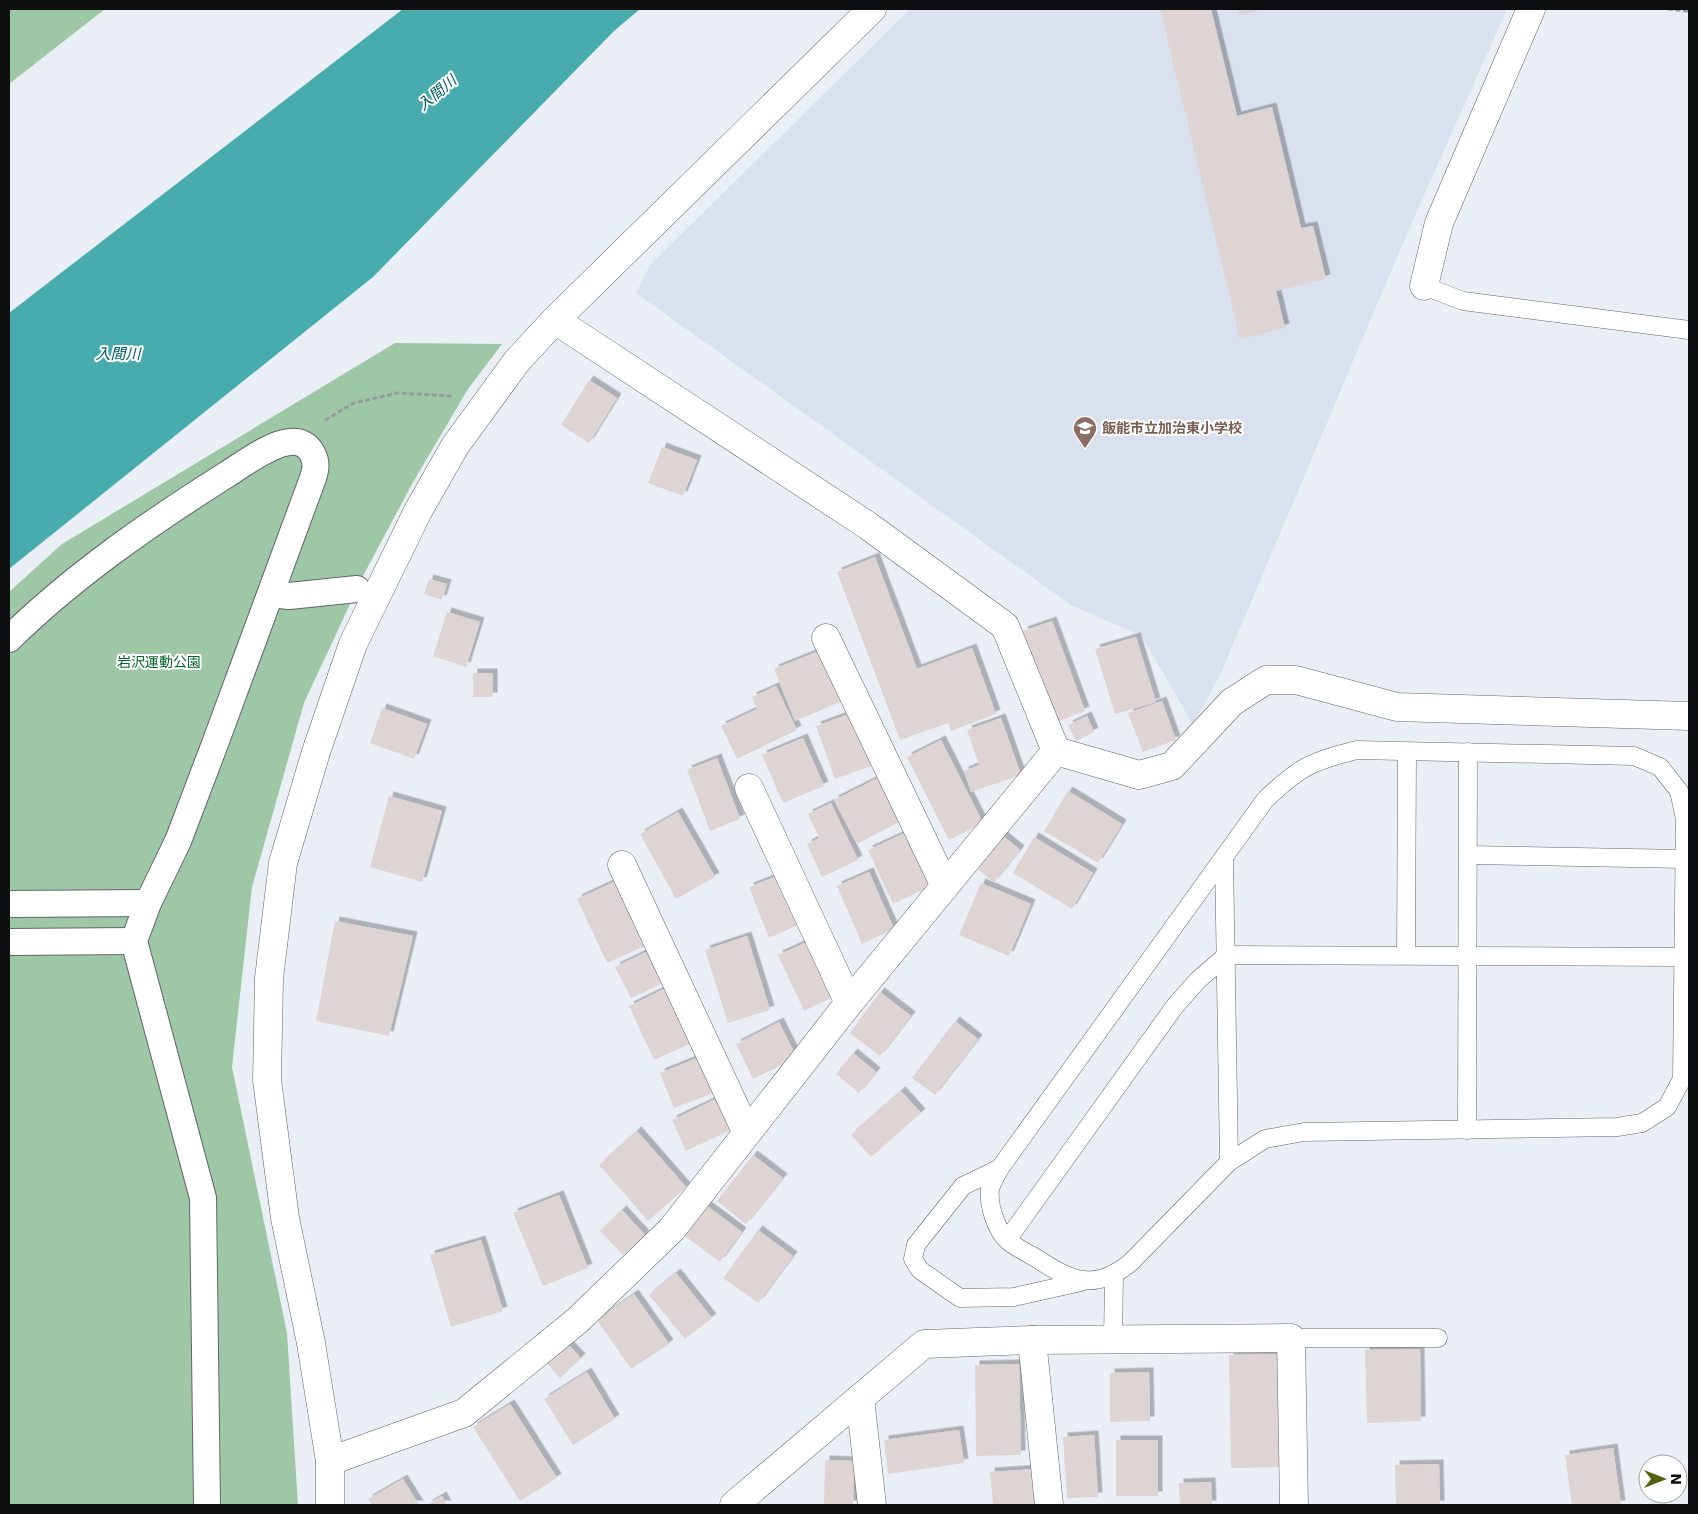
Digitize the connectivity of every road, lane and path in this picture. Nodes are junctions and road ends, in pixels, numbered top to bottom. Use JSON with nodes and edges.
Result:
{"nodes":[{"id":1,"x":872,"y":9,"type":"edge"},
{"id":2,"x":1531,"y":9,"type":"edge"},
{"id":3,"x":1668,"y":9,"type":"edge"},
{"id":4,"x":1689,"y":11,"type":"edge"},
{"id":5,"x":1424,"y":286,"type":"joint"},
{"id":6,"x":555,"y":320,"type":"junction"},
{"id":7,"x":1689,"y":330,"type":"edge"},
{"id":8,"x":483,"y":408,"type":"junction"},
{"id":9,"x":297,"y":442,"type":"junction"},
{"id":10,"x":357,"y":589,"type":"dead end"},
{"id":11,"x":271,"y":594,"type":"junction"},
{"id":12,"x":826,"y":638,"type":"dead end"},
{"id":13,"x":9,"y":640,"type":"edge"},
{"id":14,"x":1689,"y":716,"type":"edge"},
{"id":15,"x":1056,"y":751,"type":"junction"},
{"id":16,"x":1406,"y":752,"type":"junction"},
{"id":17,"x":1468,"y":752,"type":"junction"},
{"id":18,"x":749,"y":788,"type":"dead end"},
{"id":19,"x":1468,"y":855,"type":"junction"},
{"id":20,"x":1224,"y":857,"type":"junction"},
{"id":21,"x":1685,"y":859,"type":"junction"},
{"id":22,"x":622,"y":865,"type":"dead end"},
{"id":23,"x":944,"y":886,"type":"junction"},
{"id":24,"x":148,"y":903,"type":"junction"},
{"id":25,"x":9,"y":904,"type":"edge"},
{"id":26,"x":134,"y":941,"type":"junction"},
{"id":27,"x":9,"y":942,"type":"edge"},
{"id":28,"x":1227,"y":955,"type":"junction"},
{"id":29,"x":1406,"y":955,"type":"junction"},
{"id":30,"x":1467,"y":956,"type":"junction"},
{"id":31,"x":1684,"y":957,"type":"junction"},
{"id":32,"x":849,"y":1002,"type":"junction"},
{"id":33,"x":1467,"y":1130,"type":"junction"},
{"id":34,"x":746,"y":1132,"type":"junction"},
{"id":35,"x":1229,"y":1162,"type":"junction"},
{"id":36,"x":1000,"y":1168,"type":"junction"},
{"id":37,"x":1007,"y":1240,"type":"junction"},
{"id":38,"x":1114,"y":1276,"type":"junction"},
{"id":39,"x":1086,"y":1281,"type":"junction"},
{"id":40,"x":1291,"y":1338,"type":"junction"},
{"id":41,"x":1438,"y":1338,"type":"dead end"},
{"id":42,"x":1032,"y":1340,"type":"junction"},
{"id":43,"x":1112,"y":1340,"type":"junction"},
{"id":44,"x":860,"y":1398,"type":"junction"},
{"id":45,"x":330,"y":1462,"type":"junction"},
{"id":46,"x":207,"y":1505,"type":"edge"},
{"id":47,"x":330,"y":1505,"type":"edge"},
{"id":48,"x":734,"y":1505,"type":"edge"},
{"id":49,"x":872,"y":1505,"type":"edge"},
{"id":50,"x":1049,"y":1505,"type":"edge"},
{"id":51,"x":1294,"y":1505,"type":"edge"}],
"edges":[{"from":1,"to":6,"type":"street"},
{"from":2,"to":5,"type":"street"},
{"from":3,"to":4,"type":"path"},
{"from":5,"to":7,"type":"lane"},
{"from":6,"to":8,"type":"street"},
{"from":6,"to":15,"type":"street"},
{"from":8,"to":9,"type":"path"},
{"from":8,"to":45,"type":"street"},
{"from":9,"to":11,"type":"street"},
{"from":9,"to":13,"type":"street"},
{"from":10,"to":11,"type":"street"},
{"from":11,"to":24,"type":"street"},
{"from":12,"to":23,"type":"street"},
{"from":14,"to":15,"type":"street"},
{"from":15,"to":23,"type":"street"},
{"from":16,"to":17,"type":"lane"},
{"from":16,"to":20,"type":"lane"},
{"from":16,"to":29,"type":"lane"},
{"from":17,"to":19,"type":"lane"},
{"from":17,"to":21,"type":"lane"},
{"from":18,"to":32,"type":"street"},
{"from":19,"to":21,"type":"lane"},
{"from":19,"to":30,"type":"lane"},
{"from":20,"to":28,"type":"lane"},
{"from":20,"to":36,"type":"lane"},
{"from":21,"to":31,"type":"lane"},
{"from":22,"to":34,"type":"street"},
{"from":23,"to":32,"type":"street"},
{"from":24,"to":25,"type":"street"},
{"from":24,"to":26,"type":"street"},
{"from":26,"to":27,"type":"street"},
{"from":26,"to":46,"type":"street"},
{"from":28,"to":29,"type":"lane"},
{"from":28,"to":35,"type":"lane"},
{"from":28,"to":37,"type":"lane"},
{"from":29,"to":30,"type":"lane"},
{"from":30,"to":31,"type":"lane"},
{"from":30,"to":33,"type":"lane"},
{"from":31,"to":33,"type":"lane"},
{"from":32,"to":34,"type":"street"},
{"from":33,"to":35,"type":"lane"},
{"from":34,"to":45,"type":"street"},
{"from":35,"to":38,"type":"lane"},
{"from":36,"to":37,"type":"lane"},
{"from":36,"to":39,"type":"lane"},
{"from":37,"to":39,"type":"lane"},
{"from":38,"to":39,"type":"lane"},
{"from":38,"to":43,"type":"lane"},
{"from":40,"to":41,"type":"lane"},
{"from":40,"to":43,"type":"street"},
{"from":40,"to":51,"type":"street"},
{"from":42,"to":43,"type":"street"},
{"from":42,"to":44,"type":"street"},
{"from":42,"to":50,"type":"street"},
{"from":44,"to":48,"type":"street"},
{"from":44,"to":49,"type":"street"},
{"from":45,"to":47,"type":"street"}]}
